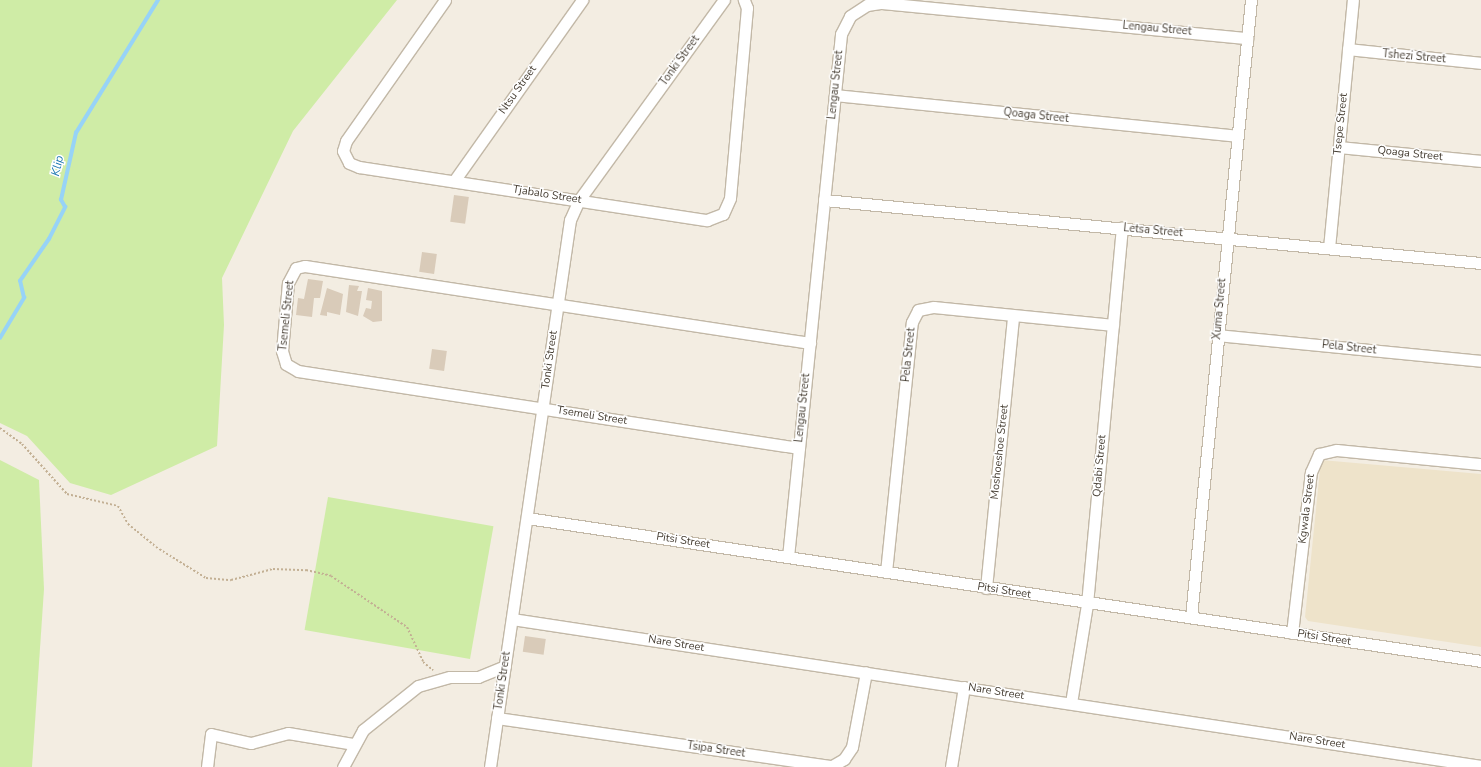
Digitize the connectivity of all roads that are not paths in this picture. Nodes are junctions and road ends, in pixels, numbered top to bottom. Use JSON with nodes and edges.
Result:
{"nodes":[{"id":1,"x":445,"y":0,"type":"edge"},
{"id":2,"x":582,"y":0,"type":"edge"},
{"id":3,"x":724,"y":0,"type":"edge"},
{"id":4,"x":744,"y":0,"type":"edge"},
{"id":5,"x":1250,"y":0,"type":"edge"},
{"id":6,"x":1353,"y":0,"type":"edge"},
{"id":7,"x":1247,"y":38,"type":"junction"},
{"id":8,"x":1348,"y":49,"type":"junction"},
{"id":9,"x":1481,"y":63,"type":"edge"},
{"id":10,"x":835,"y":95,"type":"junction"},
{"id":11,"x":1236,"y":136,"type":"junction"},
{"id":12,"x":1338,"y":147,"type":"junction"},
{"id":13,"x":1481,"y":161,"type":"edge"},
{"id":14,"x":454,"y":180,"type":"junction"},
{"id":15,"x":579,"y":200,"type":"junction"},
{"id":16,"x":824,"y":200,"type":"junction"},
{"id":17,"x":1122,"y":228,"type":"junction"},
{"id":18,"x":1226,"y":238,"type":"junction"},
{"id":19,"x":1329,"y":248,"type":"junction"},
{"id":20,"x":1481,"y":263,"type":"edge"},
{"id":21,"x":558,"y":305,"type":"junction"},
{"id":22,"x":1013,"y":316,"type":"junction"},
{"id":23,"x":1113,"y":325,"type":"junction"},
{"id":24,"x":1217,"y":335,"type":"junction"},
{"id":25,"x":810,"y":343,"type":"junction"},
{"id":26,"x":1481,"y":361,"type":"edge"},
{"id":27,"x":543,"y":408,"type":"junction"},
{"id":28,"x":799,"y":448,"type":"junction"},
{"id":29,"x":1481,"y":464,"type":"edge"},
{"id":30,"x":527,"y":518,"type":"junction"},
{"id":31,"x":788,"y":557,"type":"junction"},
{"id":32,"x":886,"y":572,"type":"junction"},
{"id":33,"x":986,"y":588,"type":"junction"},
{"id":34,"x":1087,"y":604,"type":"junction"},
{"id":35,"x":512,"y":618,"type":"junction"},
{"id":36,"x":1191,"y":618,"type":"junction"},
{"id":37,"x":1292,"y":633,"type":"junction"},
{"id":38,"x":1481,"y":661,"type":"edge"},
{"id":39,"x":505,"y":666,"type":"junction"},
{"id":40,"x":866,"y":672,"type":"junction"},
{"id":41,"x":964,"y":687,"type":"junction"},
{"id":42,"x":1071,"y":703,"type":"junction"},
{"id":43,"x":497,"y":718,"type":"junction"},
{"id":44,"x":354,"y":744,"type":"junction"},
{"id":45,"x":1481,"y":766,"type":"edge"},
{"id":46,"x":207,"y":767,"type":"edge"},
{"id":47,"x":343,"y":767,"type":"edge"},
{"id":48,"x":490,"y":767,"type":"edge"},
{"id":49,"x":951,"y":767,"type":"edge"}],
"edges":[{"from":1,"to":14,"type":"street","name":"Tjabalo Street"},
{"from":2,"to":14,"type":"street","name":"Ntsu Street"},
{"from":3,"to":15,"type":"street","name":"Tonki Street"},
{"from":4,"to":15,"type":"street","name":"Tjabalo Street"},
{"from":5,"to":7,"type":"street","name":"Xuma Street"},
{"from":6,"to":8,"type":"street","name":"Tsepe Street"},
{"from":7,"to":10,"type":"street","name":"Lengau Street"},
{"from":7,"to":11,"type":"street","name":"Xuma Street"},
{"from":8,"to":9,"type":"street","name":"Tshezi Street"},
{"from":8,"to":12,"type":"street","name":"Tsepe Street"},
{"from":10,"to":11,"type":"street","name":"Qoaga Street"},
{"from":10,"to":16,"type":"street","name":"Lengau Street"},
{"from":11,"to":18,"type":"street","name":"Xuma Street"},
{"from":12,"to":13,"type":"street","name":"Qoaga Street"},
{"from":12,"to":19,"type":"street","name":"Tsepe Street"},
{"from":14,"to":15,"type":"street","name":"Tjabalo Street"},
{"from":15,"to":21,"type":"street","name":"Tonki Street"},
{"from":16,"to":17,"type":"street","name":"Letsa Street"},
{"from":16,"to":25,"type":"street","name":"Lengau Street"},
{"from":17,"to":18,"type":"street","name":"Letsa Street"},
{"from":17,"to":23,"type":"street","name":"Qdabi Street"},
{"from":18,"to":19,"type":"street","name":"Letsa Street"},
{"from":18,"to":24,"type":"street","name":"Xuma Street"},
{"from":19,"to":20,"type":"street","name":"Letsa Street"},
{"from":21,"to":25,"type":"street","name":"Tsemeli Street"},
{"from":21,"to":27,"type":"street","name":"Tonki Street"},
{"from":21,"to":27,"type":"street","name":"Tsemeli Street"},
{"from":22,"to":23,"type":"street","name":"Pela Street"},
{"from":22,"to":32,"type":"street","name":"Pela Street"},
{"from":22,"to":33,"type":"street","name":"Moshoeshoe Street"},
{"from":23,"to":34,"type":"street","name":"Qdabi Street"},
{"from":24,"to":26,"type":"street","name":"Pela Street"},
{"from":24,"to":36,"type":"street","name":"Xuma Street"},
{"from":25,"to":28,"type":"street","name":"Lengau Street"},
{"from":27,"to":28,"type":"street","name":"Tsemeli Street"},
{"from":27,"to":30,"type":"street","name":"Tonki Street"},
{"from":28,"to":31,"type":"street","name":"Lengau Street"},
{"from":29,"to":37,"type":"street","name":"Kgwala Street"},
{"from":30,"to":31,"type":"street","name":"Pitsi Street"},
{"from":30,"to":35,"type":"street","name":"Tonki Street"},
{"from":31,"to":32,"type":"street","name":"Pitsi Street"},
{"from":32,"to":33,"type":"street","name":"Pitsi Street"},
{"from":33,"to":34,"type":"street","name":"Pitsi Street"},
{"from":34,"to":36,"type":"street","name":"Pitsi Street"},
{"from":34,"to":42,"type":"street","name":"Qdabi Street"},
{"from":35,"to":39,"type":"street","name":"Tonki Street"},
{"from":35,"to":40,"type":"street","name":"Nare Street"},
{"from":36,"to":37,"type":"street","name":"Pitsi Street"},
{"from":37,"to":38,"type":"street","name":"Pitsi Street"},
{"from":39,"to":43,"type":"street","name":"Tonki Street"},
{"from":39,"to":44,"type":"street"},
{"from":40,"to":41,"type":"street","name":"Nare Street"},
{"from":40,"to":43,"type":"street","name":"Tsipa Street"},
{"from":41,"to":42,"type":"street","name":"Nare Street"},
{"from":41,"to":49,"type":"street"},
{"from":42,"to":45,"type":"street","name":"Nare Street"},
{"from":43,"to":48,"type":"street","name":"Tonki Street"},
{"from":44,"to":46,"type":"street"},
{"from":44,"to":47,"type":"street"}]}
